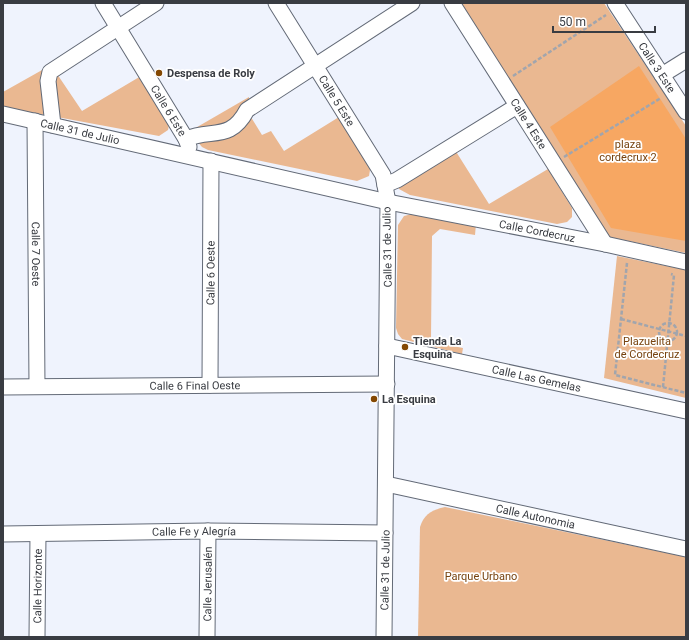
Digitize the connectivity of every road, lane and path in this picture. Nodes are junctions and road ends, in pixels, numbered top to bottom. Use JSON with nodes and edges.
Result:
{"nodes":[{"id":1,"x":102,"y":3,"type":"edge"},
{"id":2,"x":156,"y":3,"type":"edge"},
{"id":3,"x":276,"y":3,"type":"edge"},
{"id":4,"x":412,"y":3,"type":"edge"},
{"id":5,"x":452,"y":3,"type":"edge"},
{"id":6,"x":616,"y":5,"type":"edge"},
{"id":7,"x":118,"y":27,"type":"junction"},
{"id":8,"x":686,"y":60,"type":"edge"},
{"id":9,"x":315,"y":64,"type":"junction"},
{"id":10,"x":662,"y":76,"type":"junction"},
{"id":11,"x":503,"y":83,"type":"junction"},
{"id":12,"x":672,"y":90,"type":"junction"},
{"id":13,"x":517,"y":106,"type":"junction"},
{"id":14,"x":686,"y":112,"type":"edge"},
{"id":15,"x":3,"y":114,"type":"edge"},
{"id":16,"x":35,"y":122,"type":"junction"},
{"id":17,"x":53,"y":125,"type":"junction"},
{"id":18,"x":186,"y":139,"type":"junction"},
{"id":19,"x":193,"y":158,"type":"junction"},
{"id":20,"x":211,"y":161,"type":"junction"},
{"id":21,"x":553,"y":163,"type":"junction"},
{"id":22,"x":385,"y":185,"type":"junction"},
{"id":23,"x":388,"y":202,"type":"junction"},
{"id":24,"x":605,"y":244,"type":"junction"},
{"id":25,"x":686,"y":262,"type":"edge"},
{"id":26,"x":633,"y":264,"type":"dead end"},
{"id":27,"x":667,"y":273,"type":"dead end"},
{"id":28,"x":620,"y":319,"type":"junction"},
{"id":29,"x":669,"y":323,"type":"junction"},
{"id":30,"x":659,"y":330,"type":"junction"},
{"id":31,"x":668,"y":332,"type":"junction"},
{"id":32,"x":676,"y":334,"type":"junction"},
{"id":33,"x":686,"y":336,"type":"edge"},
{"id":34,"x":668,"y":341,"type":"junction"},
{"id":35,"x":387,"y":346,"type":"junction"},
{"id":36,"x":387,"y":384,"type":"junction"},
{"id":37,"x":210,"y":385,"type":"junction"},
{"id":38,"x":37,"y":386,"type":"junction"},
{"id":39,"x":3,"y":387,"type":"edge"},
{"id":40,"x":663,"y":387,"type":"junction"},
{"id":41,"x":686,"y":393,"type":"edge"},
{"id":42,"x":686,"y":411,"type":"edge"},
{"id":43,"x":386,"y":484,"type":"junction"},
{"id":44,"x":208,"y":531,"type":"junction"},
{"id":45,"x":385,"y":533,"type":"junction"},
{"id":46,"x":3,"y":534,"type":"edge"},
{"id":47,"x":38,"y":534,"type":"junction"},
{"id":48,"x":686,"y":549,"type":"edge"},
{"id":49,"x":37,"y":637,"type":"edge"},
{"id":50,"x":208,"y":637,"type":"edge"},
{"id":51,"x":384,"y":637,"type":"edge"}],
"edges":[{"from":1,"to":7,"type":"street","name":"Calle 6 Este"},
{"from":2,"to":7,"type":"street"},
{"from":3,"to":9,"type":"street","name":"Calle 5 Este"},
{"from":4,"to":9,"type":"street"},
{"from":5,"to":11,"type":"street","name":"Calle 4 Este"},
{"from":6,"to":10,"type":"street","name":"Calle 3 Este"},
{"from":6,"to":11,"type":"path"},
{"from":7,"to":17,"type":"street"},
{"from":7,"to":18,"type":"street","name":"Calle 6 Este"},
{"from":8,"to":10,"type":"street"},
{"from":9,"to":18,"type":"street"},
{"from":9,"to":22,"type":"street","name":"Calle 5 Este"},
{"from":10,"to":12,"type":"street","name":"Calle 3 Este"},
{"from":11,"to":13,"type":"street","name":"Calle 4 Este"},
{"from":12,"to":14,"type":"street","name":"Calle 3 Este"},
{"from":12,"to":21,"type":"path"},
{"from":13,"to":21,"type":"street","name":"Calle 4 Este"},
{"from":13,"to":22,"type":"street"},
{"from":15,"to":16,"type":"street","name":"Calle 31 de Julio"},
{"from":16,"to":17,"type":"street","name":"Calle 31 de Julio"},
{"from":16,"to":38,"type":"street","name":"Calle 7 Oeste"},
{"from":17,"to":19,"type":"street","name":"Calle 31 de Julio"},
{"from":18,"to":19,"type":"street","name":"Calle 6 Este"},
{"from":19,"to":20,"type":"street","name":"Calle 31 de Julio"},
{"from":20,"to":23,"type":"street","name":"Calle 31 de Julio"},
{"from":20,"to":37,"type":"street","name":"Calle 6 Oeste"},
{"from":21,"to":24,"type":"street","name":"Calle 4 Este"},
{"from":22,"to":23,"type":"street","name":"Calle 5 Este"},
{"from":23,"to":24,"type":"street","name":"Calle Cordecruz"},
{"from":23,"to":35,"type":"street","name":"Calle 31 de Julio"},
{"from":24,"to":25,"type":"street","name":"Calle Cordecruz"},
{"from":26,"to":28,"type":"path"},
{"from":27,"to":29,"type":"path"},
{"from":28,"to":30,"type":"path"},
{"from":28,"to":40,"type":"path"},
{"from":29,"to":30,"type":"path"},
{"from":29,"to":31,"type":"path"},
{"from":29,"to":32,"type":"path"},
{"from":30,"to":31,"type":"path"},
{"from":30,"to":34,"type":"path"},
{"from":31,"to":32,"type":"path"},
{"from":31,"to":34,"type":"path"},
{"from":32,"to":33,"type":"path"},
{"from":32,"to":34,"type":"path"},
{"from":34,"to":40,"type":"path"},
{"from":35,"to":36,"type":"street","name":"Calle 31 de Julio"},
{"from":35,"to":42,"type":"street","name":"Calle Las Gemelas"},
{"from":36,"to":37,"type":"street","name":"Calle 6 Final Oeste"},
{"from":36,"to":43,"type":"street","name":"Calle 31 de Julio"},
{"from":37,"to":38,"type":"street","name":"Calle 6 Final Oeste"},
{"from":38,"to":39,"type":"street","name":"Calle 6 Final Oeste"},
{"from":40,"to":41,"type":"path"},
{"from":43,"to":45,"type":"street","name":"Calle 31 de Julio"},
{"from":43,"to":48,"type":"street","name":"Calle Autonomia"},
{"from":44,"to":45,"type":"street","name":"Calle Fe y Alegría"},
{"from":44,"to":47,"type":"street","name":"Calle Fe y Alegría"},
{"from":44,"to":50,"type":"street","name":"Calle Jerusalén"},
{"from":45,"to":51,"type":"street","name":"Calle 31 de Julio"},
{"from":46,"to":47,"type":"street","name":"Calle Fe y Alegría"},
{"from":47,"to":49,"type":"street","name":"Calle Horizonte"}]}
